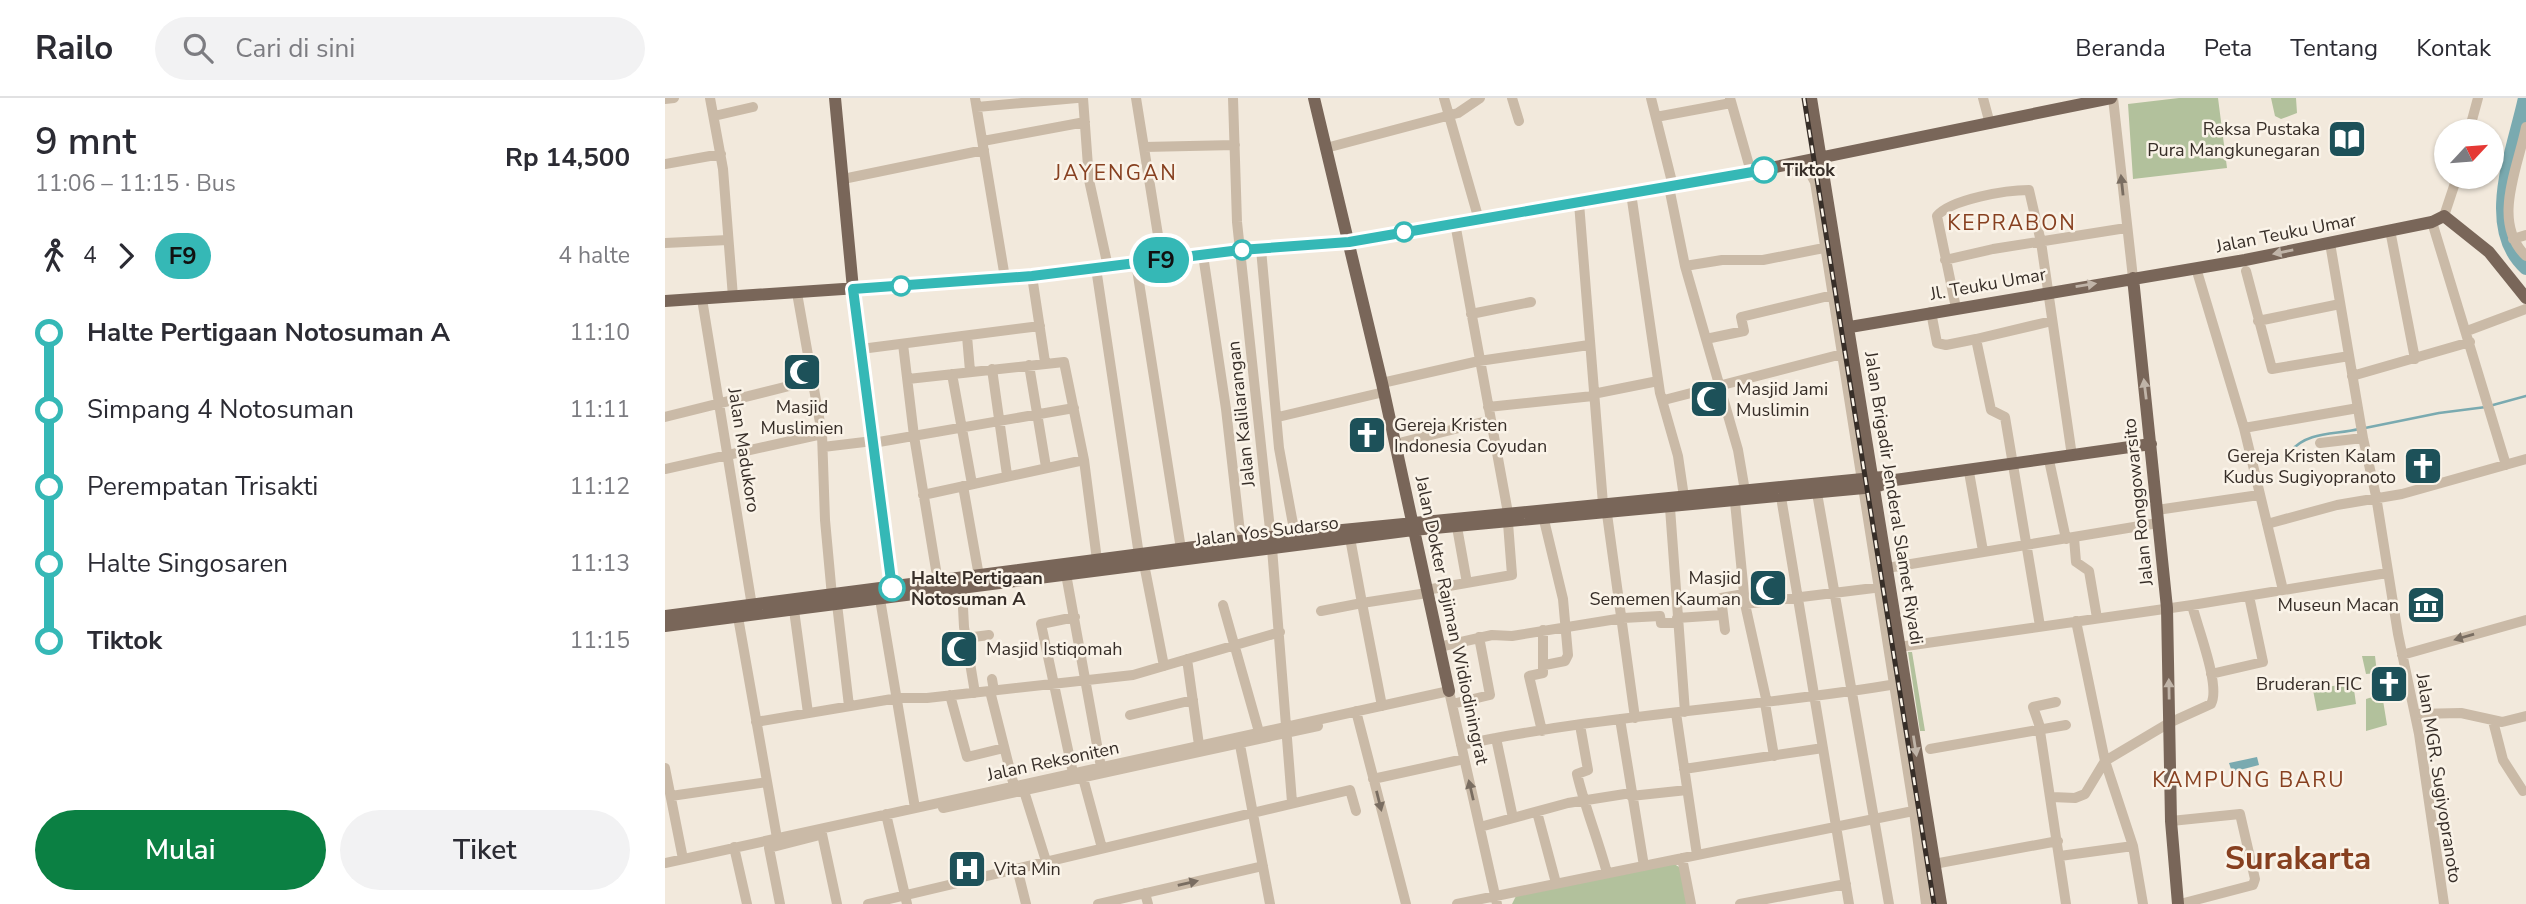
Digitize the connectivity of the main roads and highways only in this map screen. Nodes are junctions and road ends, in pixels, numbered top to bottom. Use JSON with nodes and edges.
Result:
{"nodes":[{"id":1,"x":835,"y":98,"type":"edge"},
{"id":2,"x":1314,"y":98,"type":"edge"},
{"id":3,"x":1811,"y":98,"type":"edge"},
{"id":4,"x":2112,"y":98,"type":"edge"},
{"id":5,"x":1822,"y":158,"type":"junction"},
{"id":6,"x":1349,"y":242,"type":"junction"},
{"id":7,"x":2133,"y":278,"type":"junction"},
{"id":8,"x":853,"y":289,"type":"junction"},
{"id":9,"x":2526,"y":298,"type":"edge"},
{"id":10,"x":665,"y":301,"type":"edge"},
{"id":11,"x":1850,"y":327,"type":"junction"},
{"id":12,"x":2151,"y":444,"type":"junction"},
{"id":13,"x":1868,"y":483,"type":"junction"},
{"id":14,"x":1605,"y":508,"type":"junction"},
{"id":15,"x":1508,"y":518,"type":"junction"},
{"id":16,"x":1412,"y":526,"type":"junction"},
{"id":17,"x":1271,"y":542,"type":"junction"},
{"id":18,"x":1141,"y":559,"type":"junction"},
{"id":19,"x":888,"y":595,"type":"junction"},
{"id":20,"x":834,"y":600,"type":"junction"},
{"id":21,"x":753,"y":610,"type":"junction"},
{"id":22,"x":737,"y":612,"type":"junction"},
{"id":23,"x":665,"y":617,"type":"edge"},
{"id":24,"x":665,"y":626,"type":"edge"},
{"id":25,"x":1450,"y":698,"type":"road end"},
{"id":26,"x":1941,"y":904,"type":"edge"},
{"id":27,"x":2179,"y":904,"type":"edge"}],
"edges":[{"from":1,"to":8,"type":"main road"},
{"from":2,"to":6,"type":"main road","name":"Jalan Dokter Rajiman Widiodiningrat"},
{"from":3,"to":5,"type":"main road","name":"Jalan Brigadir Jenderal Slamet Riyadi"},
{"from":4,"to":5,"type":"main road"},
{"from":5,"to":6,"type":"main road"},
{"from":5,"to":11,"type":"main road","name":"Jalan Brigadir Jenderal Slamet Riyadi"},
{"from":6,"to":8,"type":"main road"},
{"from":6,"to":16,"type":"main road","name":"Jalan Dokter Rajiman Widiodiningrat"},
{"from":9,"to":7,"type":"main road","name":"Jalan Teuku Umar","one_way":true},
{"from":11,"to":7,"type":"main road","name":"Jl. Teuku Umar","one_way":true},
{"from":12,"to":7,"type":"main road","name":"Jalan Ronggowarsito","one_way":true},
{"from":8,"to":10,"type":"main road"},
{"from":11,"to":13,"type":"main road","name":"Jalan Brigadir Jenderal Slamet Riyadi"},
{"from":12,"to":13,"type":"main road"},
{"from":27,"to":12,"type":"main road","name":"Jalan Ronggowarsito","one_way":true},
{"from":13,"to":14,"type":"main road","name":"Jalan Yos Sudarso"},
{"from":13,"to":14,"type":"main road","name":"Jalan Yos Sudarso"},
{"from":13,"to":26,"type":"main road","name":"Jalan Brigadir Jenderal Slamet Riyadi"},
{"from":14,"to":15,"type":"main road","name":"Jalan Yos Sudarso"},
{"from":14,"to":15,"type":"main road","name":"Jalan Yos Sudarso"},
{"from":15,"to":16,"type":"main road","name":"Jalan Yos Sudarso"},
{"from":15,"to":16,"type":"main road","name":"Jalan Yos Sudarso"},
{"from":16,"to":17,"type":"main road","name":"Jalan Yos Sudarso"},
{"from":16,"to":17,"type":"main road","name":"Jalan Yos Sudarso"},
{"from":16,"to":25,"type":"main road","name":"Jalan Dokter Rajiman Widiodiningrat"},
{"from":17,"to":18,"type":"main road","name":"Jalan Yos Sudarso"},
{"from":17,"to":18,"type":"main road","name":"Jalan Yos Sudarso"},
{"from":18,"to":19,"type":"main road","name":"Jalan Yos Sudarso"},
{"from":18,"to":19,"type":"main road","name":"Jalan Yos Sudarso"},
{"from":19,"to":20,"type":"main road","name":"Jalan Yos Sudarso"},
{"from":20,"to":21,"type":"main road","name":"Jalan Yos Sudarso"},
{"from":20,"to":21,"type":"main road","name":"Jalan Yos Sudarso"},
{"from":21,"to":22,"type":"main road","name":"Jalan Yos Sudarso"},
{"from":22,"to":23,"type":"main road","name":"Jalan Yos Sudarso"},
{"from":22,"to":24,"type":"main road","name":"Jalan Yos Sudarso"}]}
